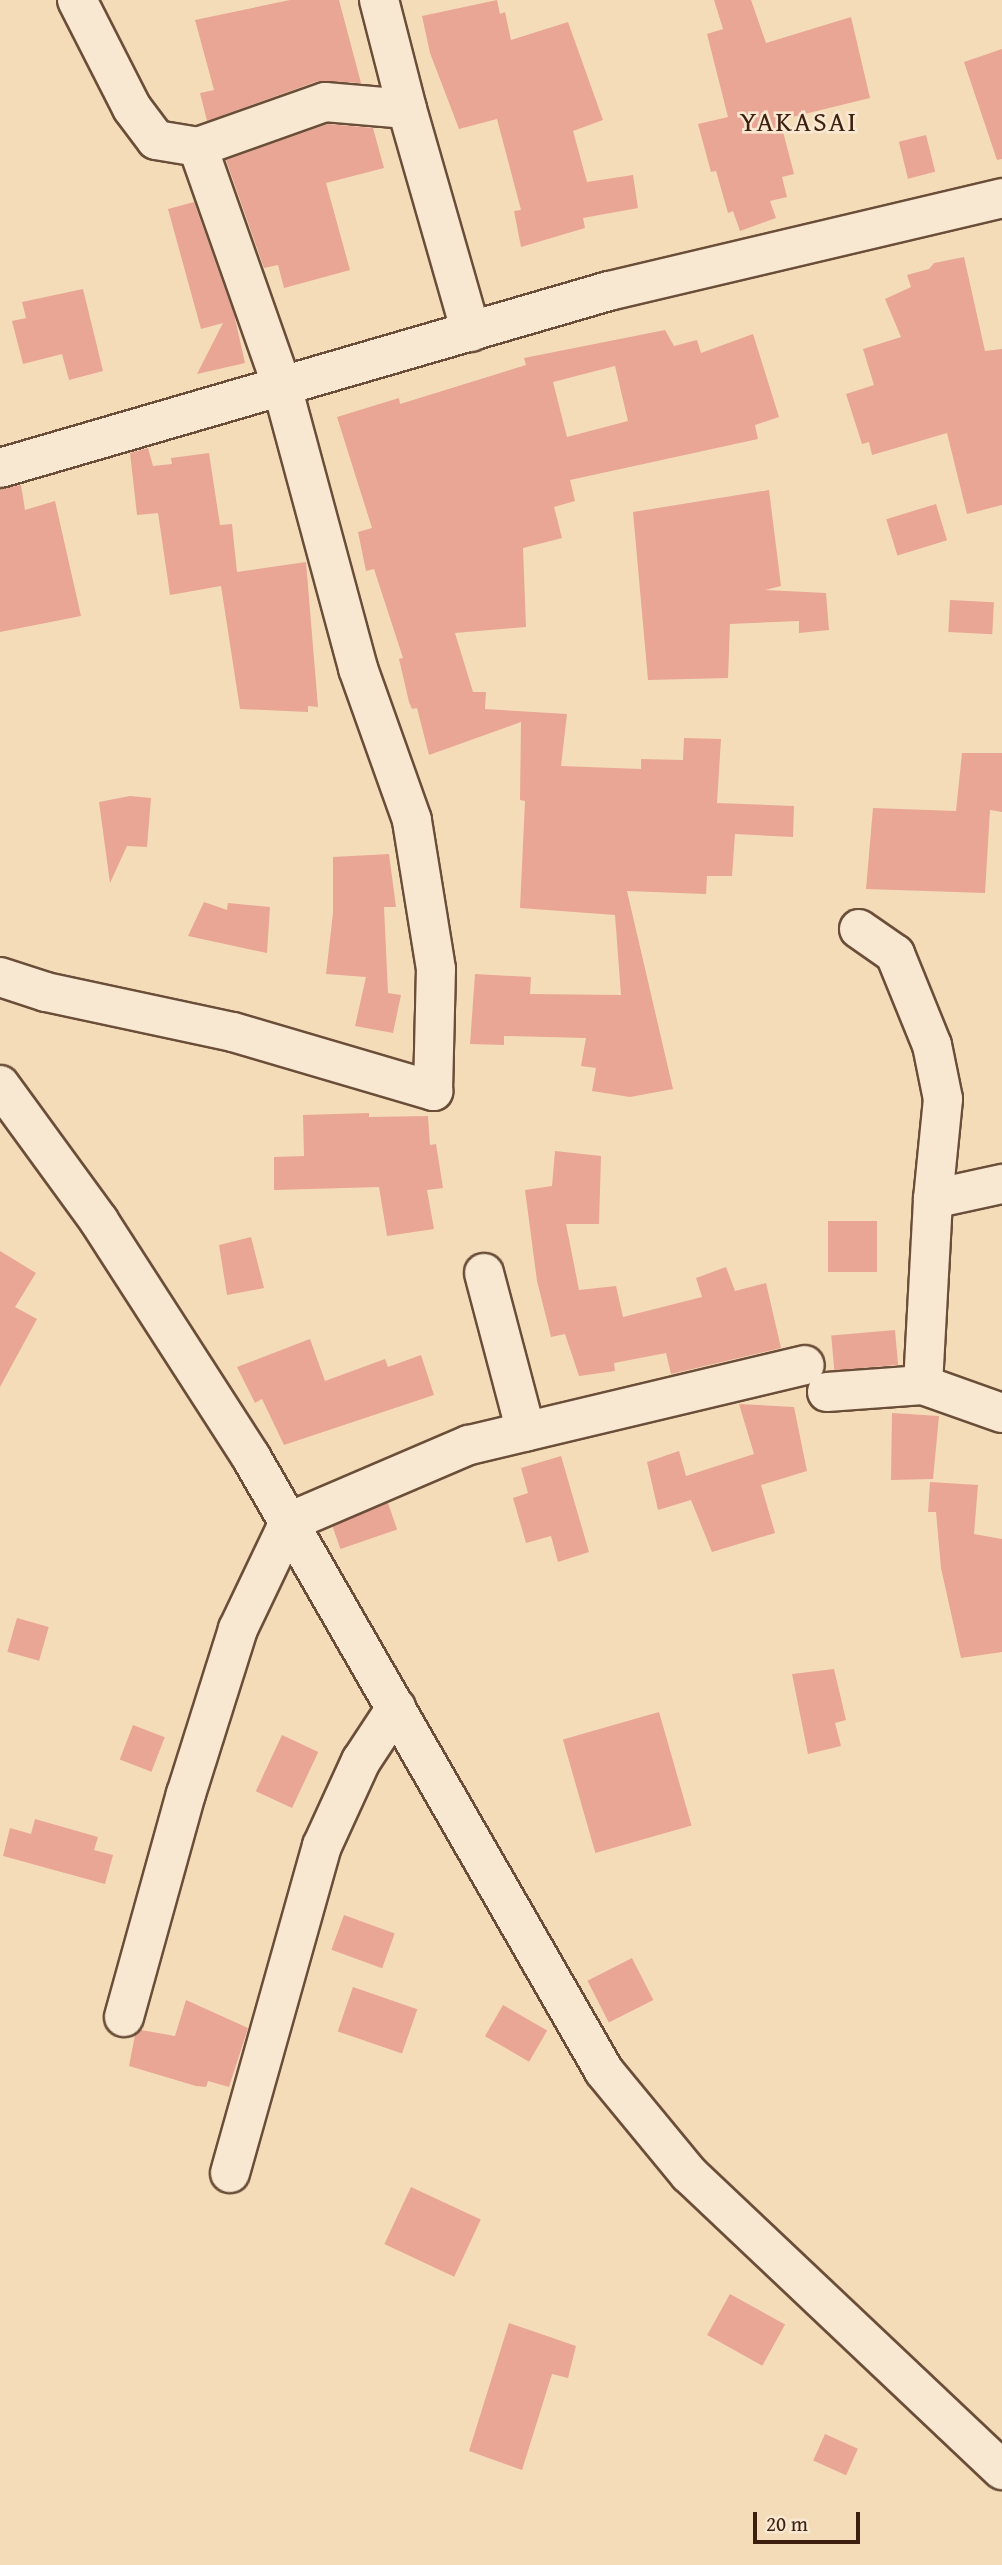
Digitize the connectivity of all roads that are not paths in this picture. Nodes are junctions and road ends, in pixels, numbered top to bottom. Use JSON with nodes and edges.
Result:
{"nodes":[{"id":1,"x":77,"y":0,"type":"edge"},
{"id":2,"x":380,"y":0,"type":"edge"},
{"id":3,"x":407,"y":110,"type":"junction"},
{"id":4,"x":198,"y":147,"type":"junction"},
{"id":5,"x":1002,"y":198,"type":"edge"},
{"id":6,"x":471,"y":332,"type":"junction"},
{"id":7,"x":282,"y":386,"type":"junction"},
{"id":8,"x":0,"y":468,"type":"edge"},
{"id":9,"x":859,"y":929,"type":"dead end"},
{"id":10,"x":0,"y":977,"type":"edge"},
{"id":11,"x":0,"y":1085,"type":"edge"},
{"id":12,"x":1002,"y":1184,"type":"edge"},
{"id":13,"x":933,"y":1199,"type":"junction"},
{"id":14,"x":484,"y":1273,"type":"dead end"},
{"id":15,"x":923,"y":1385,"type":"junction"},
{"id":16,"x":1002,"y":1413,"type":"edge"},
{"id":17,"x":526,"y":1432,"type":"junction"},
{"id":18,"x":289,"y":1522,"type":"junction"},
{"id":19,"x":396,"y":1708,"type":"junction"},
{"id":20,"x":124,"y":2017,"type":"dead end"},
{"id":21,"x":230,"y":2173,"type":"dead end"},
{"id":22,"x":1002,"y":2470,"type":"edge"}],
"edges":[{"from":1,"to":4,"type":"street"},
{"from":2,"to":3,"type":"street"},
{"from":3,"to":4,"type":"street"},
{"from":3,"to":6,"type":"street"},
{"from":4,"to":7,"type":"street"},
{"from":5,"to":6,"type":"street"},
{"from":6,"to":7,"type":"street"},
{"from":7,"to":8,"type":"street"},
{"from":7,"to":10,"type":"street"},
{"from":9,"to":13,"type":"street"},
{"from":11,"to":18,"type":"street"},
{"from":12,"to":13,"type":"street"},
{"from":13,"to":15,"type":"street"},
{"from":14,"to":17,"type":"street"},
{"from":15,"to":16,"type":"street"},
{"from":15,"to":17,"type":"street"},
{"from":17,"to":18,"type":"street"},
{"from":18,"to":19,"type":"street"},
{"from":18,"to":20,"type":"street"},
{"from":19,"to":21,"type":"street"},
{"from":19,"to":22,"type":"street"}]}
